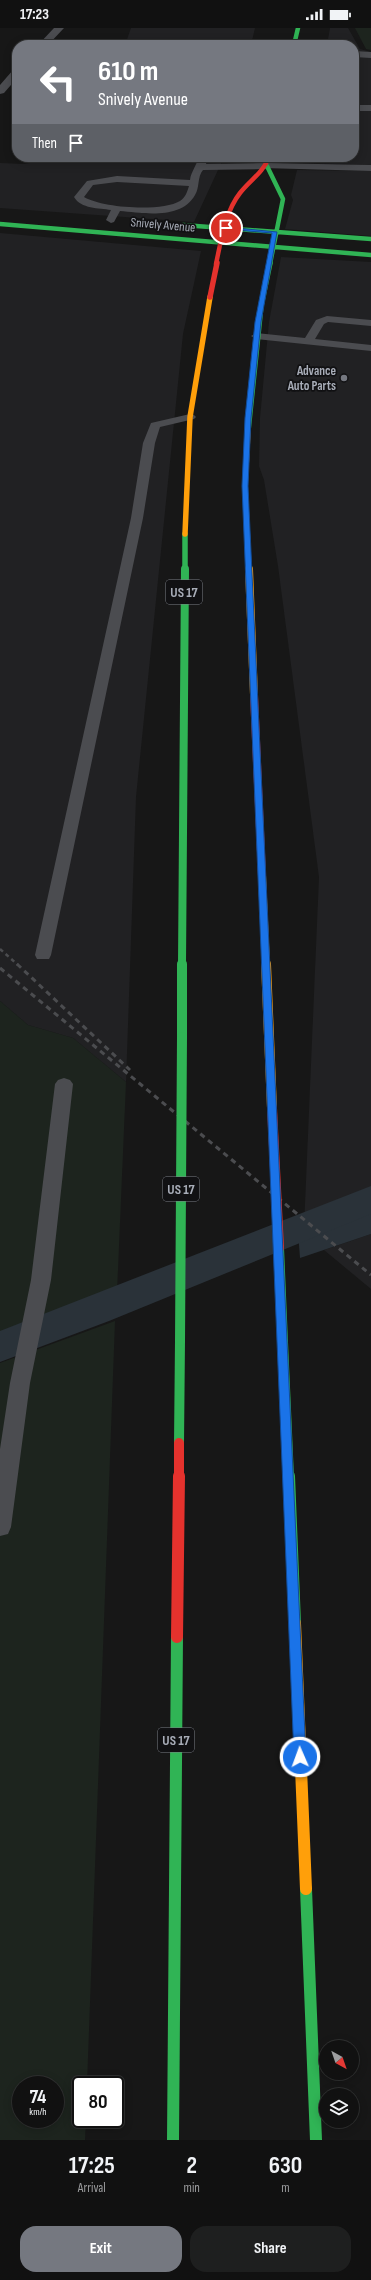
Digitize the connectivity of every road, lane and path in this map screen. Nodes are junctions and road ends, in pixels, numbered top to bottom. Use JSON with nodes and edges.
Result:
{"nodes":[{"id":1,"x":58,"y":28,"type":"edge"},
{"id":2,"x":298,"y":28,"type":"edge"},
{"id":3,"x":47,"y":40,"type":"edge"},
{"id":4,"x":295,"y":40,"type":"edge"},
{"id":5,"x":359,"y":54,"type":"edge"},
{"id":6,"x":371,"y":55,"type":"edge"},
{"id":7,"x":12,"y":77,"type":"edge"},
{"id":8,"x":1,"y":88,"type":"edge"},
{"id":9,"x":359,"y":108,"type":"edge"},
{"id":10,"x":371,"y":108,"type":"edge"},
{"id":11,"x":202,"y":162,"type":"edge"},
{"id":12,"x":257,"y":162,"type":"edge"},
{"id":13,"x":267,"y":162,"type":"edge"},
{"id":14,"x":268,"y":162,"type":"edge"},
{"id":15,"x":283,"y":162,"type":"edge"},
{"id":16,"x":201,"y":167,"type":"junction"},
{"id":17,"x":371,"y":168,"type":"edge"},
{"id":18,"x":194,"y":183,"type":"junction"},
{"id":19,"x":117,"y":208,"type":"junction"},
{"id":20,"x":111,"y":220,"type":"dead end"},
{"id":21,"x":0,"y":224,"type":"edge"},
{"id":22,"x":175,"y":224,"type":"dead end"},
{"id":23,"x":226,"y":228,"type":"junction"},
{"id":24,"x":274,"y":232,"type":"junction"},
{"id":25,"x":371,"y":239,"type":"edge"},
{"id":26,"x":222,"y":243,"type":"junction"},
{"id":27,"x":272,"y":248,"type":"junction"},
{"id":28,"x":371,"y":255,"type":"edge"},
{"id":29,"x":371,"y":323,"type":"edge"},
{"id":30,"x":256,"y":336,"type":"junction"},
{"id":31,"x":308,"y":341,"type":"junction"},
{"id":32,"x":371,"y":348,"type":"edge"},
{"id":33,"x":190,"y":417,"type":"junction"},
{"id":34,"x":43,"y":955,"type":"dead end"},
{"id":35,"x":64,"y":1084,"type":"dead end"},
{"id":36,"x":0,"y":1527,"type":"edge"},
{"id":37,"x":173,"y":2140,"type":"edge"},
{"id":38,"x":316,"y":2140,"type":"edge"}],
"edges":[{"from":1,"to":3,"type":"street"},
{"from":2,"to":4,"type":"main road"},
{"from":5,"to":6,"type":"street"},
{"from":7,"to":8,"type":"street"},
{"from":9,"to":10,"type":"street"},
{"from":11,"to":16,"type":"lane"},
{"from":12,"to":16,"type":"lane"},
{"from":13,"to":23,"type":"main road","number":"US 17"},
{"from":14,"to":24,"type":"main road"},
{"from":15,"to":17,"type":"street"},
{"from":16,"to":18,"type":"lane"},
{"from":18,"to":19,"type":"lane"},
{"from":18,"to":19,"type":"lane"},
{"from":19,"to":20,"type":"lane"},
{"from":21,"to":26,"type":"main road","name":"Snively Avenue"},
{"from":22,"to":23,"type":"main road","name":"Snively Avenue"},
{"from":23,"to":24,"type":"main road","name":"Snively Avenue"},
{"from":23,"to":26,"type":"main road","number":"US 17"},
{"from":24,"to":25,"type":"main road","name":"Snively Avenue"},
{"from":24,"to":27,"type":"main road"},
{"from":26,"to":27,"type":"main road","name":"Snively Avenue"},
{"from":26,"to":33,"type":"main road","number":"US 17"},
{"from":27,"to":28,"type":"main road","name":"Snively Avenue"},
{"from":27,"to":30,"type":"main road"},
{"from":29,"to":31,"type":"lane"},
{"from":30,"to":31,"type":"lane"},
{"from":30,"to":38,"type":"main road","bridge":true},
{"from":31,"to":32,"type":"lane"},
{"from":33,"to":34,"type":"lane"},
{"from":33,"to":37,"type":"main road","number":"US 17","bridge":true},
{"from":35,"to":36,"type":"lane"}]}
